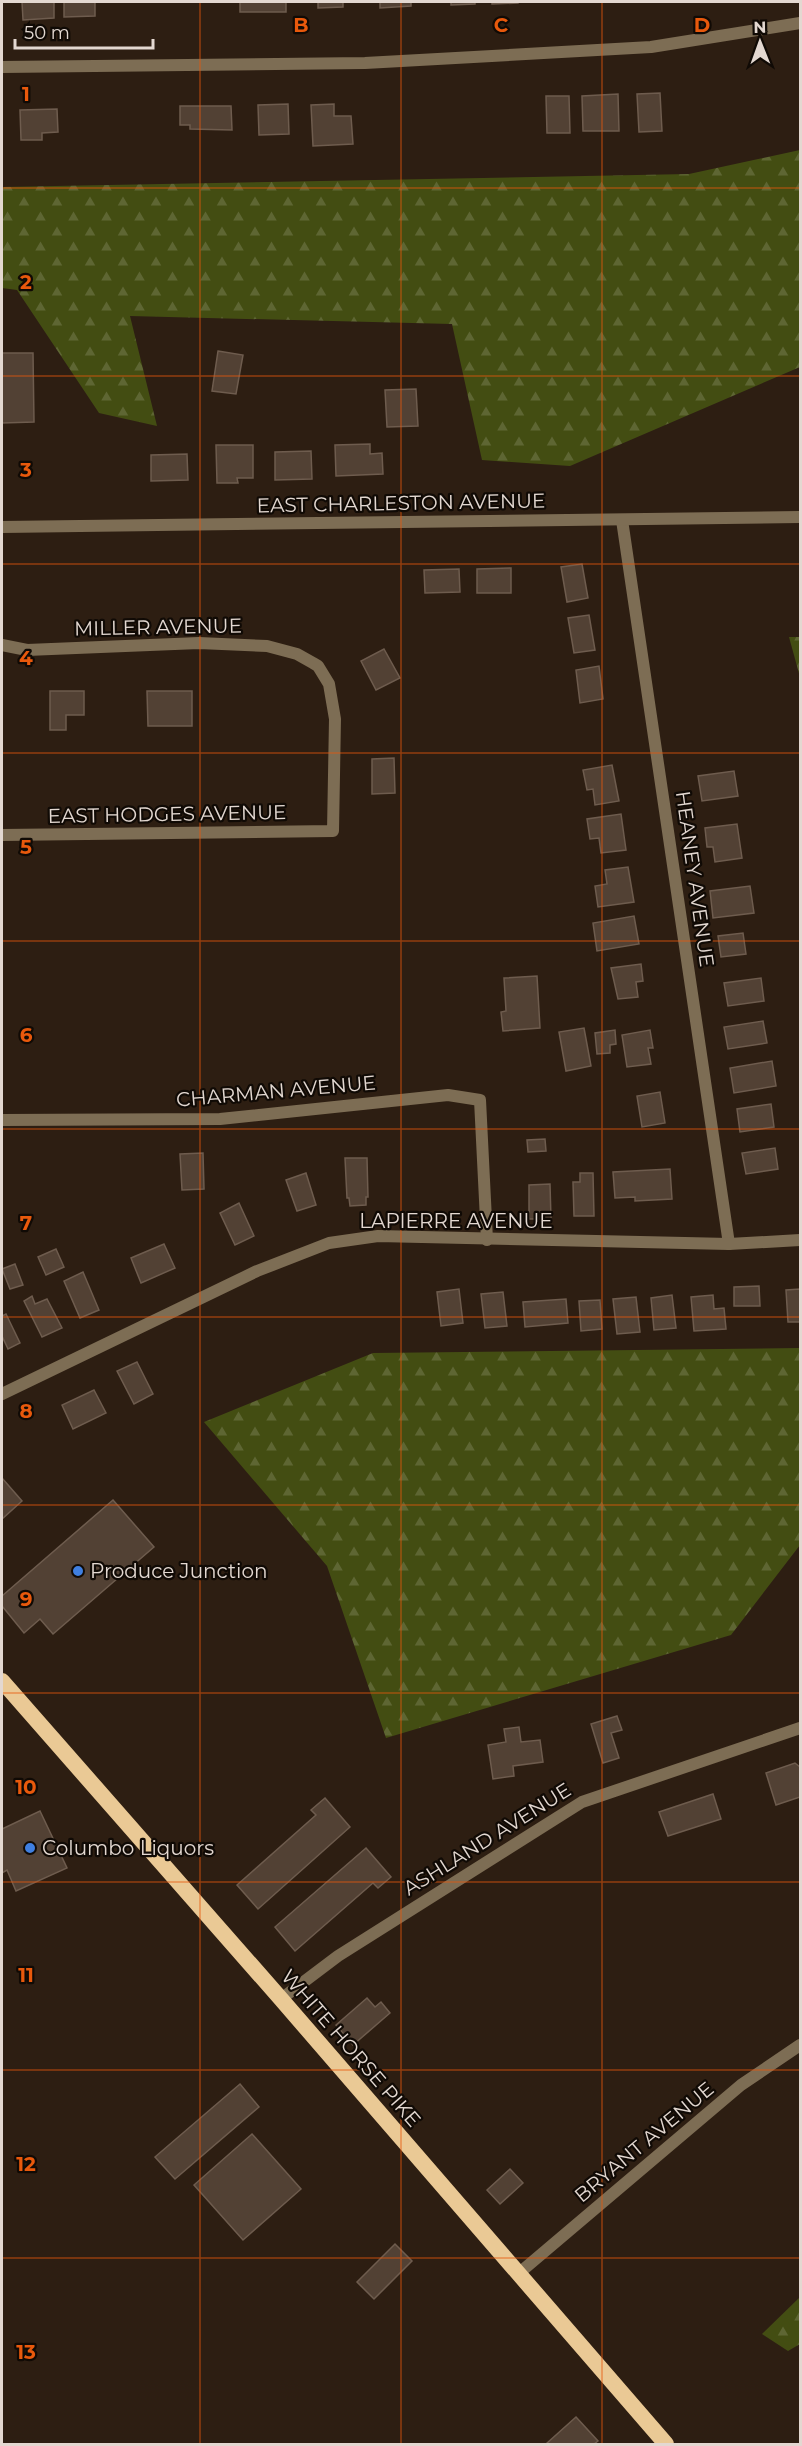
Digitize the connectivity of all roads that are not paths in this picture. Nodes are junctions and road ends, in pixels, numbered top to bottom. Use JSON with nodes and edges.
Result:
{"nodes":[{"id":1,"x":801,"y":22,"type":"edge"},
{"id":2,"x":2,"y":66,"type":"edge"},
{"id":3,"x":801,"y":517,"type":"edge"},
{"id":4,"x":622,"y":520,"type":"junction"},
{"id":5,"x":2,"y":527,"type":"edge"},
{"id":6,"x":2,"y":645,"type":"edge"},
{"id":7,"x":333,"y":831,"type":"joint"},
{"id":8,"x":2,"y":836,"type":"edge"},
{"id":9,"x":2,"y":1120,"type":"edge"},
{"id":10,"x":487,"y":1240,"type":"junction"},
{"id":11,"x":801,"y":1240,"type":"edge"},
{"id":12,"x":729,"y":1244,"type":"junction"},
{"id":13,"x":2,"y":1394,"type":"edge"},
{"id":14,"x":2,"y":1681,"type":"edge"},
{"id":15,"x":801,"y":1728,"type":"edge"},
{"id":16,"x":281,"y":1999,"type":"junction"},
{"id":17,"x":801,"y":2045,"type":"edge"},
{"id":18,"x":518,"y":2274,"type":"junction"},
{"id":19,"x":666,"y":2445,"type":"edge"}],
"edges":[{"from":1,"to":2,"type":"street"},
{"from":3,"to":4,"type":"street","name":"EAST CHARLESTON AVENUE"},
{"from":4,"to":5,"type":"street","name":"EAST CHARLESTON AVENUE"},
{"from":4,"to":12,"type":"street","name":"HEANEY AVENUE"},
{"from":6,"to":7,"type":"street","name":"MILLER AVENUE"},
{"from":7,"to":8,"type":"street","name":"EAST HODGES AVENUE"},
{"from":9,"to":10,"type":"street","name":"CHARMAN AVENUE"},
{"from":10,"to":12,"type":"street","name":"LAPIERRE AVENUE"},
{"from":10,"to":13,"type":"street","name":"LAPIERRE AVENUE"},
{"from":11,"to":12,"type":"street","name":"LAPIERRE AVENUE"},
{"from":14,"to":16,"type":"highway","name":"WHITE HORSE PIKE"},
{"from":15,"to":16,"type":"street","name":"ASHLAND AVENUE"},
{"from":16,"to":18,"type":"highway","name":"WHITE HORSE PIKE"},
{"from":17,"to":18,"type":"street","name":"BRYANT AVENUE"},
{"from":18,"to":19,"type":"highway","name":"WHITE HORSE PIKE"}]}
